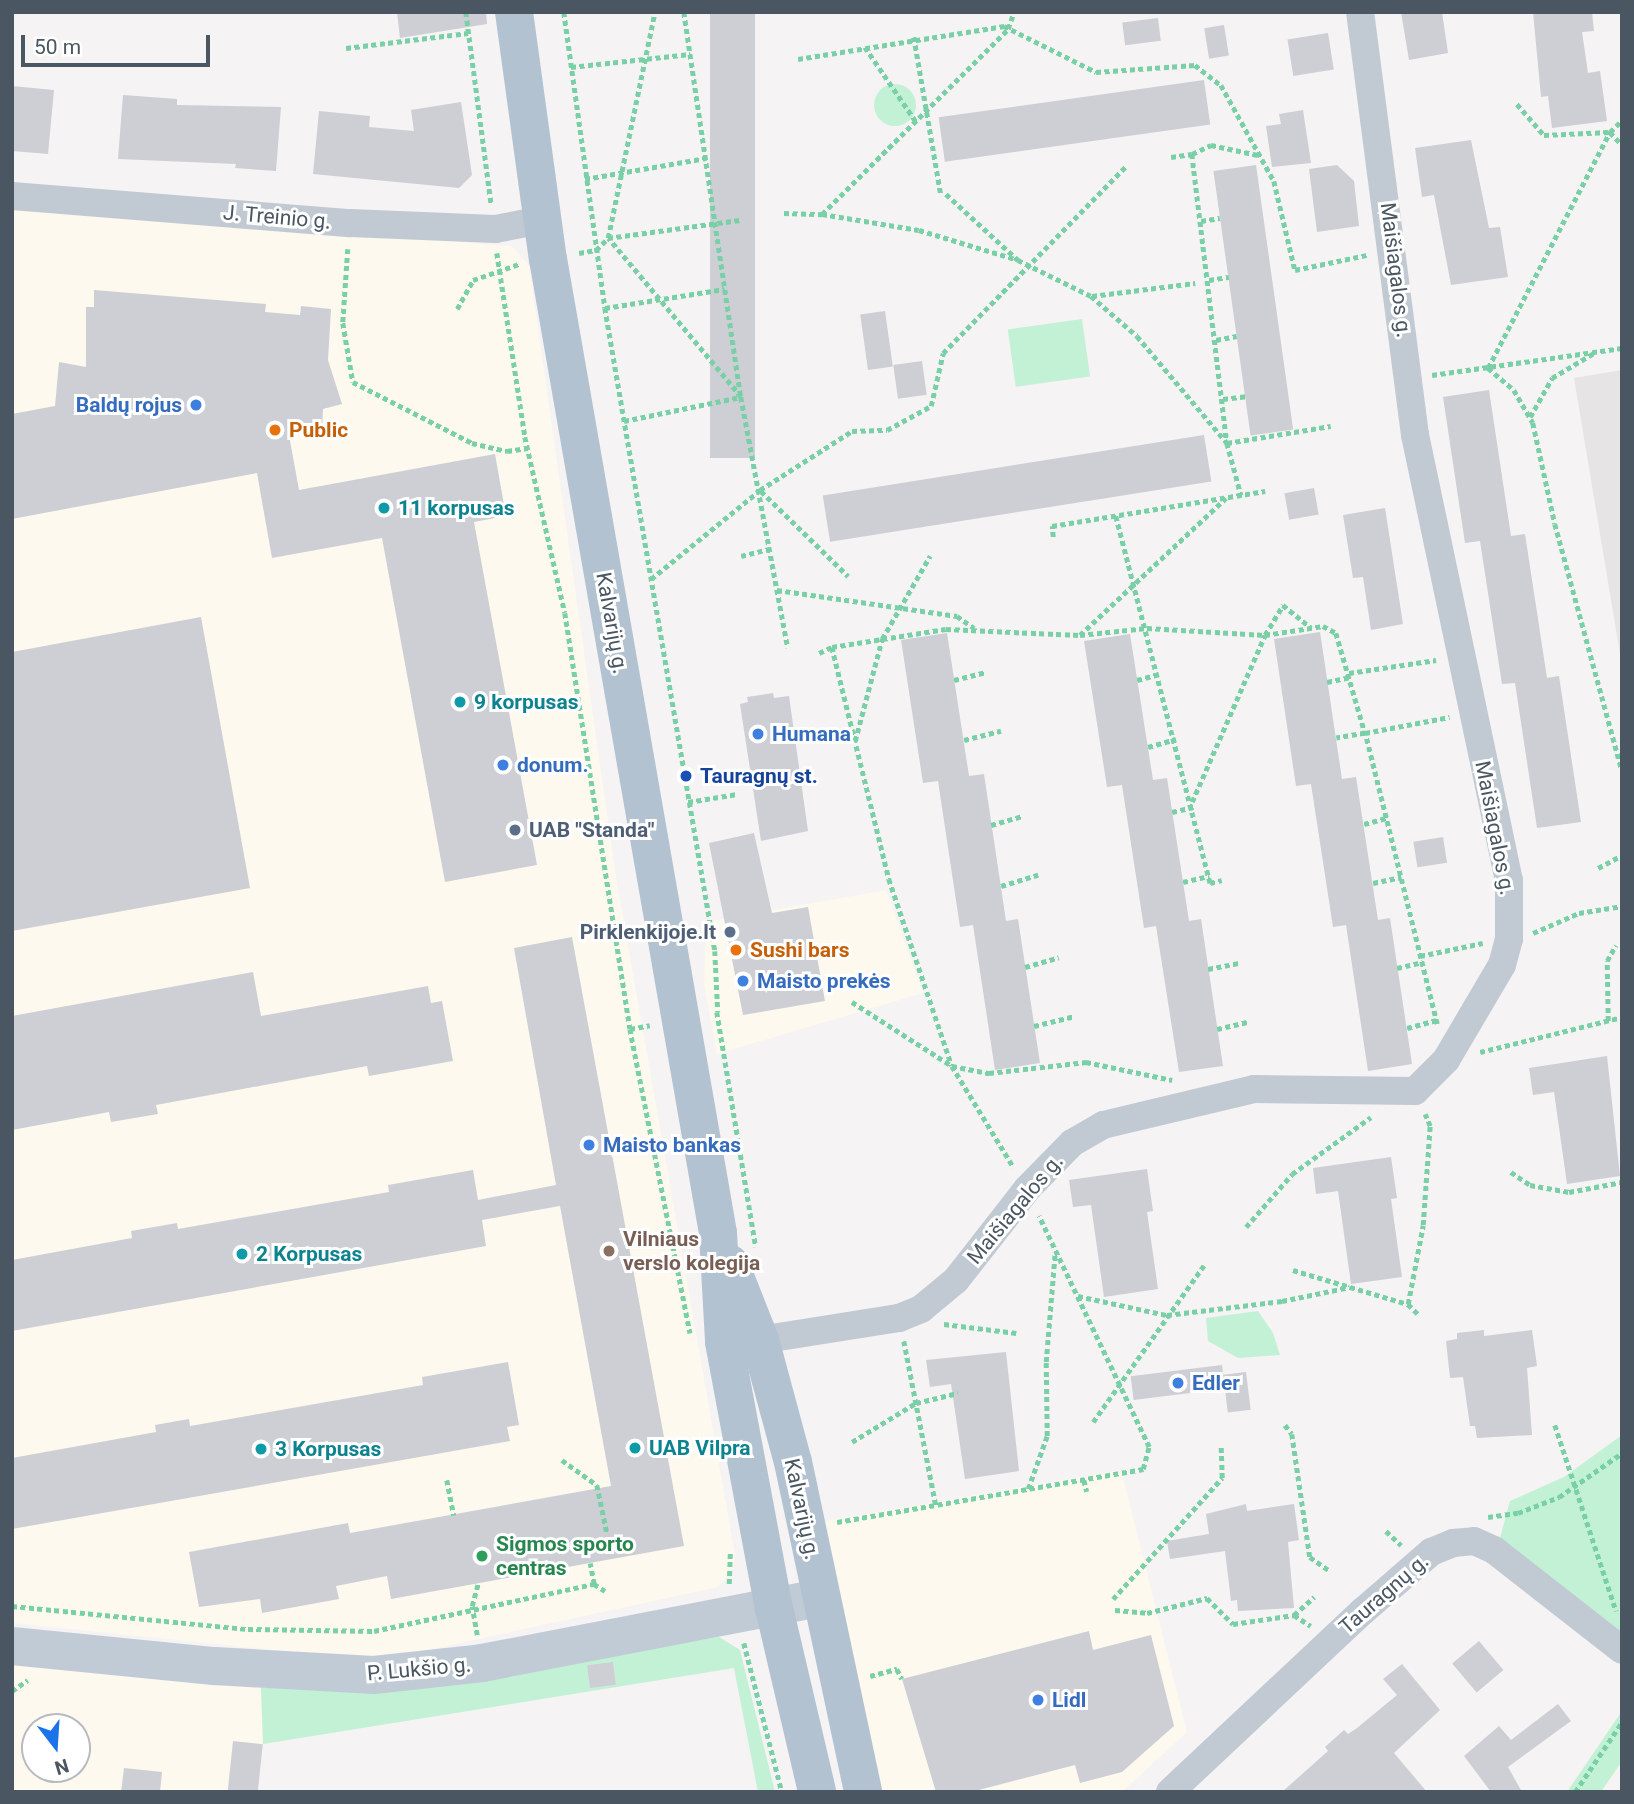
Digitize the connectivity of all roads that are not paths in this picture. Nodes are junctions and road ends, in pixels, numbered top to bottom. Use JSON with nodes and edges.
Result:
{"nodes":[{"id":1,"x":514,"y":12,"type":"edge"},
{"id":2,"x":1360,"y":12,"type":"edge"},
{"id":3,"x":12,"y":196,"type":"edge"},
{"id":4,"x":542,"y":220,"type":"junction"},
{"id":5,"x":718,"y":1233,"type":"junction"},
{"id":6,"x":760,"y":1340,"type":"junction"},
{"id":7,"x":820,"y":1598,"type":"junction"},
{"id":8,"x":774,"y":1608,"type":"junction"},
{"id":9,"x":12,"y":1646,"type":"edge"},
{"id":10,"x":1622,"y":1650,"type":"edge"},
{"id":11,"x":817,"y":1792,"type":"edge"},
{"id":12,"x":863,"y":1792,"type":"edge"},
{"id":13,"x":1170,"y":1792,"type":"edge"}],
"edges":[{"from":1,"to":4,"type":"main road","name":"Kalvarijų g."},
{"from":2,"to":6,"type":"street","name":"Maišiagalos g."},
{"from":3,"to":4,"type":"street","name":"J. Treinio g."},
{"from":4,"to":5,"type":"main road","name":"Kalvarijų g."},
{"from":5,"to":6,"type":"main road","name":"Kalvarijų g."},
{"from":5,"to":8,"type":"main road","name":"Kalvarijų g."},
{"from":6,"to":7,"type":"main road","name":"Kalvarijų g."},
{"from":7,"to":8,"type":"street","name":"P. Lukšio g."},
{"from":7,"to":12,"type":"main road","name":"Kalvarijų g."},
{"from":8,"to":9,"type":"street","name":"P. Lukšio g."},
{"from":8,"to":11,"type":"main road","name":"Kalvarijų g."},
{"from":10,"to":13,"type":"street","name":"Tauragnų g."}]}
